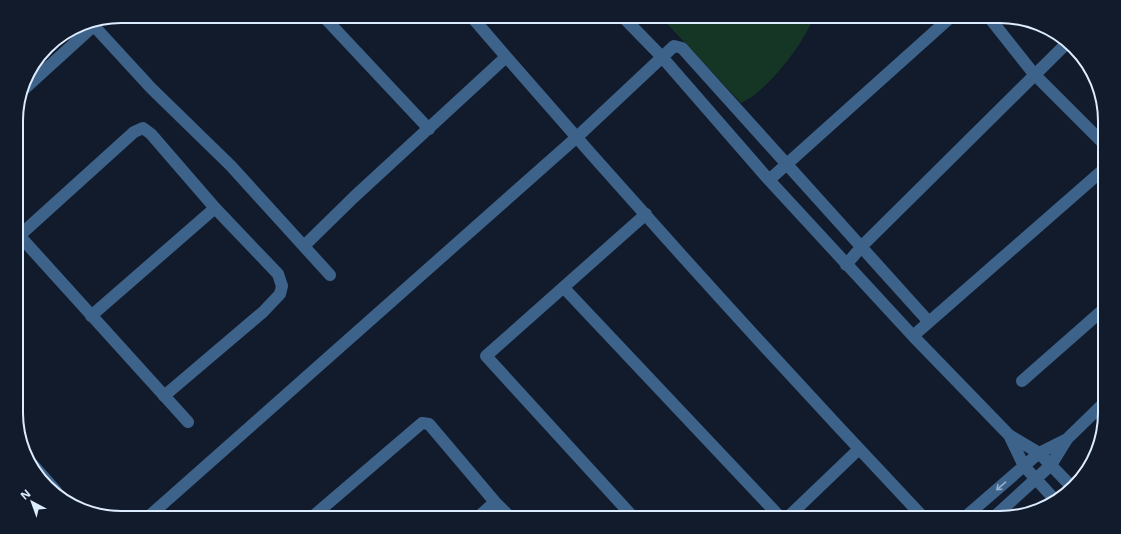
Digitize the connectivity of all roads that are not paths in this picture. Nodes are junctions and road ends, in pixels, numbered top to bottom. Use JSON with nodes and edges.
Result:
{"nodes":[{"id":1,"x":329,"y":23,"type":"edge"},
{"id":2,"x":477,"y":23,"type":"edge"},
{"id":3,"x":629,"y":23,"type":"edge"},
{"id":4,"x":944,"y":23,"type":"edge"},
{"id":5,"x":994,"y":23,"type":"edge"},
{"id":6,"x":99,"y":25,"type":"edge"},
{"id":7,"x":93,"y":27,"type":"edge"},
{"id":8,"x":1063,"y":46,"type":"edge"},
{"id":9,"x":506,"y":57,"type":"junction"},
{"id":10,"x":662,"y":57,"type":"junction"},
{"id":11,"x":1034,"y":74,"type":"junction"},
{"id":12,"x":30,"y":84,"type":"edge"},
{"id":13,"x":429,"y":129,"type":"junction"},
{"id":14,"x":577,"y":137,"type":"junction"},
{"id":15,"x":1098,"y":138,"type":"edge"},
{"id":16,"x":787,"y":164,"type":"junction"},
{"id":17,"x":1098,"y":175,"type":"edge"},
{"id":18,"x":769,"y":180,"type":"junction"},
{"id":19,"x":216,"y":208,"type":"junction"},
{"id":20,"x":646,"y":214,"type":"junction"},
{"id":21,"x":23,"y":230,"type":"edge"},
{"id":22,"x":23,"y":240,"type":"edge"},
{"id":23,"x":304,"y":246,"type":"junction"},
{"id":24,"x":862,"y":246,"type":"junction"},
{"id":25,"x":846,"y":265,"type":"junction"},
{"id":26,"x":330,"y":275,"type":"dead end"},
{"id":27,"x":564,"y":288,"type":"junction"},
{"id":28,"x":1098,"y":314,"type":"edge"},
{"id":29,"x":91,"y":316,"type":"junction"},
{"id":30,"x":929,"y":322,"type":"junction"},
{"id":31,"x":913,"y":336,"type":"junction"},
{"id":32,"x":1022,"y":381,"type":"dead end"},
{"id":33,"x":164,"y":396,"type":"junction"},
{"id":34,"x":1098,"y":409,"type":"edge"},
{"id":35,"x":188,"y":422,"type":"dead end"},
{"id":36,"x":1009,"y":435,"type":"junction"},
{"id":37,"x":1067,"y":439,"type":"junction"},
{"id":38,"x":859,"y":449,"type":"junction"},
{"id":39,"x":1039,"y":453,"type":"junction"},
{"id":40,"x":1051,"y":464,"type":"junction"},
{"id":41,"x":1024,"y":466,"type":"junction"},
{"id":42,"x":1035,"y":478,"type":"junction"},
{"id":43,"x":1068,"y":483,"type":"edge"},
{"id":44,"x":1052,"y":496,"type":"edge"},
{"id":45,"x":495,"y":502,"type":"junction"},
{"id":46,"x":155,"y":511,"type":"edge"},
{"id":47,"x":319,"y":511,"type":"edge"},
{"id":48,"x":485,"y":511,"type":"edge"},
{"id":49,"x":504,"y":511,"type":"edge"},
{"id":50,"x":628,"y":511,"type":"edge"},
{"id":51,"x":773,"y":511,"type":"edge"},
{"id":52,"x":794,"y":511,"type":"edge"},
{"id":53,"x":917,"y":511,"type":"edge"},
{"id":54,"x":972,"y":511,"type":"edge"},
{"id":55,"x":1000,"y":511,"type":"edge"}],
"edges":[{"from":1,"to":13,"type":"street"},
{"from":2,"to":9,"type":"street"},
{"from":3,"to":10,"type":"street"},
{"from":4,"to":16,"type":"street"},
{"from":5,"to":11,"type":"street"},
{"from":6,"to":23,"type":"street"},
{"from":7,"to":12,"type":"street"},
{"from":8,"to":11,"type":"street"},
{"from":9,"to":13,"type":"street"},
{"from":9,"to":14,"type":"street"},
{"from":10,"to":14,"type":"street"},
{"from":10,"to":16,"type":"street"},
{"from":10,"to":18,"type":"street"},
{"from":11,"to":15,"type":"street"},
{"from":11,"to":24,"type":"street"},
{"from":13,"to":23,"type":"street"},
{"from":14,"to":20,"type":"street"},
{"from":14,"to":46,"type":"street"},
{"from":16,"to":18,"type":"street"},
{"from":16,"to":24,"type":"street"},
{"from":17,"to":30,"type":"street"},
{"from":18,"to":25,"type":"street"},
{"from":19,"to":21,"type":"street"},
{"from":19,"to":29,"type":"street"},
{"from":19,"to":33,"type":"street"},
{"from":20,"to":27,"type":"street"},
{"from":20,"to":38,"type":"street"},
{"from":22,"to":29,"type":"street"},
{"from":23,"to":26,"type":"street"},
{"from":24,"to":25,"type":"street"},
{"from":24,"to":30,"type":"street"},
{"from":25,"to":31,"type":"street"},
{"from":27,"to":50,"type":"street"},
{"from":27,"to":51,"type":"street"},
{"from":28,"to":32,"type":"street"},
{"from":29,"to":33,"type":"street"},
{"from":30,"to":31,"type":"street"},
{"from":31,"to":36,"type":"street"},
{"from":33,"to":35,"type":"street"},
{"from":34,"to":37,"type":"street"},
{"from":36,"to":39,"type":"street"},
{"from":36,"to":41,"type":"street"},
{"from":37,"to":39,"type":"street"},
{"from":37,"to":40,"type":"street"},
{"from":38,"to":52,"type":"street"},
{"from":38,"to":53,"type":"street"},
{"from":39,"to":40,"type":"street"},
{"from":39,"to":41,"type":"street"},
{"from":40,"to":42,"type":"street"},
{"from":40,"to":43,"type":"street"},
{"from":41,"to":42,"type":"street"},
{"from":41,"to":54,"type":"street","one_way":true},
{"from":42,"to":44,"type":"street"},
{"from":42,"to":55,"type":"street"},
{"from":45,"to":47,"type":"street"},
{"from":45,"to":48,"type":"street"},
{"from":45,"to":49,"type":"street"}]}
